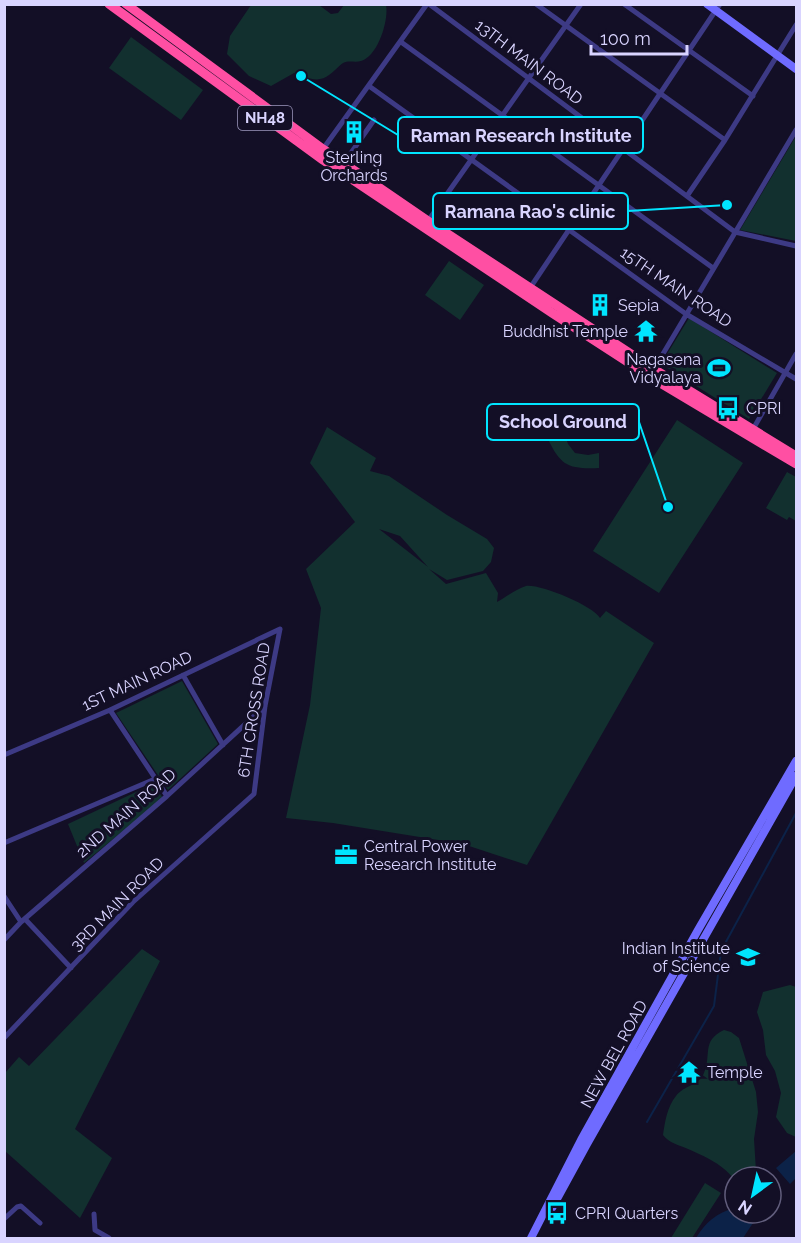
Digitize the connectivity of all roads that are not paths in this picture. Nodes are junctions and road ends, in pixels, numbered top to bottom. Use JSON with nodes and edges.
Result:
{"nodes":[{"id":1,"x":109,"y":4,"type":"edge"},
{"id":2,"x":126,"y":4,"type":"edge"},
{"id":3,"x":428,"y":4,"type":"edge"},
{"id":4,"x":536,"y":4,"type":"edge"},
{"id":5,"x":581,"y":4,"type":"edge"},
{"id":6,"x":624,"y":4,"type":"edge"},
{"id":7,"x":707,"y":4,"type":"edge"},
{"id":8,"x":718,"y":8,"type":"edge"},
{"id":9,"x":796,"y":25,"type":"edge"},
{"id":10,"x":566,"y":26,"type":"junction"},
{"id":11,"x":400,"y":42,"type":"junction"},
{"id":12,"x":689,"y":51,"type":"junction"},
{"id":13,"x":779,"y":56,"type":"junction"},
{"id":14,"x":796,"y":69,"type":"edge"},
{"id":15,"x":528,"y":78,"type":"junction"},
{"id":16,"x":369,"y":86,"type":"junction"},
{"id":17,"x":660,"y":94,"type":"junction"},
{"id":18,"x":753,"y":96,"type":"junction"},
{"id":19,"x":502,"y":115,"type":"junction"},
{"id":20,"x":374,"y":120,"type":"dead end"},
{"id":21,"x":796,"y":130,"type":"edge"},
{"id":22,"x":725,"y":140,"type":"junction"},
{"id":23,"x":323,"y":149,"type":"junction"},
{"id":24,"x":623,"y":149,"type":"junction"},
{"id":25,"x":470,"y":159,"type":"junction"},
{"id":26,"x":344,"y":163,"type":"junction"},
{"id":27,"x":598,"y":185,"type":"junction"},
{"id":28,"x":687,"y":196,"type":"junction"},
{"id":29,"x":428,"y":221,"type":"junction"},
{"id":30,"x":569,"y":230,"type":"junction"},
{"id":31,"x":735,"y":231,"type":"junction"},
{"id":32,"x":796,"y":246,"type":"edge"},
{"id":33,"x":713,"y":268,"type":"junction"},
{"id":34,"x":530,"y":288,"type":"junction"},
{"id":35,"x":686,"y":314,"type":"junction"},
{"id":36,"x":796,"y":354,"type":"edge"},
{"id":37,"x":654,"y":369,"type":"junction"},
{"id":38,"x":786,"y":373,"type":"junction"},
{"id":39,"x":796,"y":379,"type":"edge"},
{"id":40,"x":752,"y":431,"type":"junction"},
{"id":41,"x":796,"y":456,"type":"edge"},
{"id":42,"x":796,"y":464,"type":"edge"},
{"id":43,"x":280,"y":629,"type":"joint"},
{"id":44,"x":183,"y":675,"type":"junction"},
{"id":45,"x":266,"y":706,"type":"junction"},
{"id":46,"x":110,"y":710,"type":"junction"},
{"id":47,"x":223,"y":745,"type":"junction"},
{"id":48,"x":4,"y":755,"type":"edge"},
{"id":49,"x":796,"y":761,"type":"edge"},
{"id":50,"x":796,"y":776,"type":"edge"},
{"id":51,"x":155,"y":779,"type":"junction"},
{"id":52,"x":254,"y":794,"type":"joint"},
{"id":53,"x":167,"y":796,"type":"junction"},
{"id":54,"x":4,"y":843,"type":"edge"},
{"id":55,"x":4,"y":896,"type":"edge"},
{"id":56,"x":23,"y":920,"type":"junction"},
{"id":57,"x":4,"y":940,"type":"edge"},
{"id":58,"x":71,"y":968,"type":"junction"},
{"id":59,"x":4,"y":1038,"type":"edge"},
{"id":60,"x":94,"y":1214,"type":"dead end"},
{"id":61,"x":4,"y":1219,"type":"edge"},
{"id":62,"x":40,"y":1223,"type":"dead end"},
{"id":63,"x":109,"y":1239,"type":"edge"},
{"id":64,"x":531,"y":1239,"type":"edge"},
{"id":65,"x":536,"y":1239,"type":"edge"}],
"edges":[{"from":1,"to":42,"type":"highway","number":"NH48"},
{"from":2,"to":23,"type":"highway","number":"NH48"},
{"from":3,"to":11,"type":"street"},
{"from":3,"to":15,"type":"street","name":"13TH MAIN ROAD"},
{"from":4,"to":10,"type":"street"},
{"from":5,"to":10,"type":"street"},
{"from":6,"to":12,"type":"street"},
{"from":7,"to":8,"type":"main road"},
{"from":8,"to":12,"type":"street"},
{"from":8,"to":13,"type":"main road"},
{"from":9,"to":13,"type":"street"},
{"from":10,"to":15,"type":"street"},
{"from":10,"to":17,"type":"street"},
{"from":11,"to":16,"type":"street"},
{"from":11,"to":19,"type":"street"},
{"from":12,"to":17,"type":"street"},
{"from":12,"to":18,"type":"street"},
{"from":13,"to":14,"type":"main road"},
{"from":13,"to":18,"type":"street"},
{"from":15,"to":19,"type":"street"},
{"from":15,"to":24,"type":"street","name":"13TH MAIN ROAD"},
{"from":16,"to":23,"type":"street"},
{"from":16,"to":25,"type":"street","name":"15TH MAIN ROAD"},
{"from":17,"to":22,"type":"street"},
{"from":17,"to":24,"type":"street"},
{"from":18,"to":22,"type":"street"},
{"from":19,"to":25,"type":"street"},
{"from":19,"to":27,"type":"street"},
{"from":20,"to":26,"type":"street"},
{"from":21,"to":31,"type":"street"},
{"from":22,"to":28,"type":"street"},
{"from":23,"to":26,"type":"highway","number":"NH48"},
{"from":24,"to":27,"type":"street"},
{"from":24,"to":28,"type":"street","name":"13TH MAIN ROAD"},
{"from":25,"to":29,"type":"street"},
{"from":25,"to":30,"type":"street","name":"15TH MAIN ROAD"},
{"from":26,"to":29,"type":"highway","number":"NH48"},
{"from":27,"to":30,"type":"street"},
{"from":27,"to":33,"type":"street"},
{"from":28,"to":31,"type":"street","name":"13TH MAIN ROAD"},
{"from":29,"to":34,"type":"highway","number":"NH48"},
{"from":30,"to":34,"type":"street"},
{"from":30,"to":35,"type":"street","name":"15TH MAIN ROAD"},
{"from":31,"to":32,"type":"street","name":"13TH MAIN ROAD"},
{"from":31,"to":33,"type":"street"},
{"from":33,"to":35,"type":"street"},
{"from":34,"to":37,"type":"highway","number":"NH48"},
{"from":35,"to":37,"type":"street"},
{"from":35,"to":38,"type":"street","name":"15TH MAIN ROAD"},
{"from":36,"to":38,"type":"street"},
{"from":37,"to":40,"type":"highway","number":"NH48"},
{"from":38,"to":39,"type":"street","name":"15TH MAIN ROAD"},
{"from":38,"to":40,"type":"street"},
{"from":40,"to":41,"type":"highway","number":"NH48"},
{"from":43,"to":44,"type":"street","name":"1ST MAIN ROAD"},
{"from":43,"to":45,"type":"street","name":"6TH CROSS ROAD"},
{"from":44,"to":46,"type":"street","name":"1ST MAIN ROAD"},
{"from":44,"to":47,"type":"street"},
{"from":45,"to":47,"type":"street","name":"2ND MAIN ROAD"},
{"from":45,"to":52,"type":"street","name":"6TH CROSS ROAD"},
{"from":46,"to":48,"type":"street","name":"1ST MAIN ROAD"},
{"from":46,"to":51,"type":"street"},
{"from":47,"to":53,"type":"street","name":"2ND MAIN ROAD"},
{"from":49,"to":64,"type":"main road","name":"NEW BEL ROAD"},
{"from":50,"to":65,"type":"main road"},
{"from":51,"to":53,"type":"street"},
{"from":51,"to":54,"type":"street"},
{"from":52,"to":58,"type":"street","name":"3RD MAIN ROAD"},
{"from":53,"to":56,"type":"street","name":"2ND MAIN ROAD"},
{"from":55,"to":56,"type":"street"},
{"from":56,"to":57,"type":"street","name":"2ND MAIN ROAD"},
{"from":56,"to":58,"type":"street"},
{"from":58,"to":59,"type":"street","name":"3RD MAIN ROAD"},
{"from":60,"to":63,"type":"street"},
{"from":61,"to":62,"type":"street"}]}
